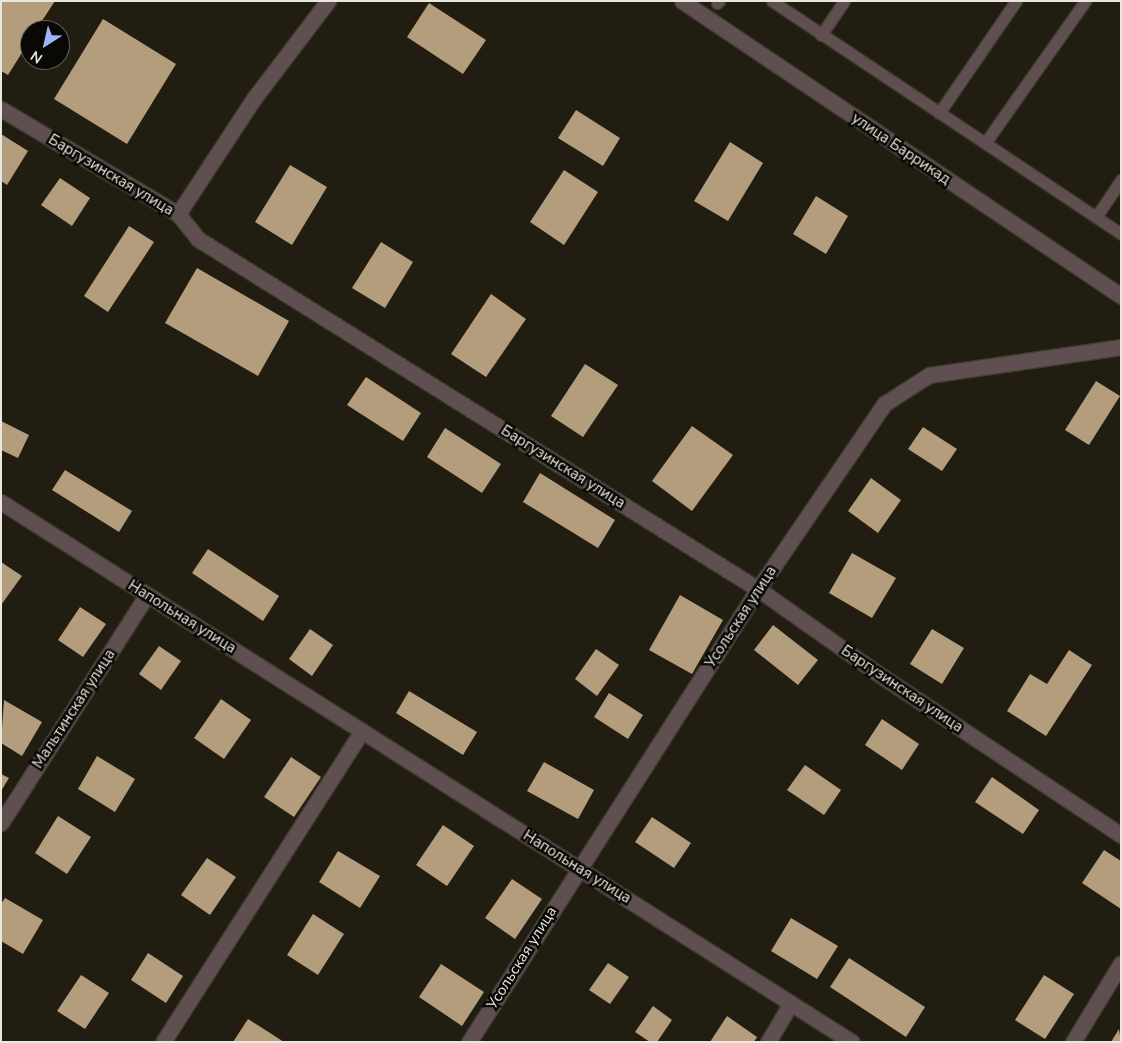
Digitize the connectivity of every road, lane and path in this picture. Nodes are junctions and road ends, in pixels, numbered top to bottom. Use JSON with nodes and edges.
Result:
{"nodes":[{"id":1,"x":328,"y":1,"type":"edge"},
{"id":2,"x":682,"y":1,"type":"edge"},
{"id":3,"x":772,"y":1,"type":"edge"},
{"id":4,"x":844,"y":1,"type":"edge"},
{"id":5,"x":1016,"y":1,"type":"edge"},
{"id":6,"x":1085,"y":1,"type":"edge"},
{"id":7,"x":822,"y":34,"type":"junction"},
{"id":8,"x":1,"y":109,"type":"edge"},
{"id":9,"x":939,"y":113,"type":"junction"},
{"id":10,"x":984,"y":143,"type":"junction"},
{"id":11,"x":1121,"y":180,"type":"edge"},
{"id":12,"x":178,"y":214,"type":"junction"},
{"id":13,"x":1096,"y":217,"type":"junction"},
{"id":14,"x":1121,"y":234,"type":"edge"},
{"id":15,"x":1121,"y":296,"type":"edge"},
{"id":16,"x":1121,"y":347,"type":"edge"},
{"id":17,"x":1,"y":502,"type":"edge"},
{"id":18,"x":758,"y":589,"type":"junction"},
{"id":19,"x":147,"y":595,"type":"junction"},
{"id":20,"x":362,"y":731,"type":"junction"},
{"id":21,"x":1,"y":823,"type":"edge"},
{"id":22,"x":1121,"y":835,"type":"edge"},
{"id":23,"x":579,"y":869,"type":"junction"},
{"id":24,"x":1121,"y":963,"type":"edge"},
{"id":25,"x":791,"y":1003,"type":"junction"},
{"id":26,"x":163,"y":1042,"type":"edge"},
{"id":27,"x":469,"y":1042,"type":"edge"},
{"id":28,"x":768,"y":1042,"type":"edge"},
{"id":29,"x":852,"y":1042,"type":"edge"},
{"id":30,"x":1074,"y":1042,"type":"edge"}],
"edges":[{"from":1,"to":12,"type":"street"},
{"from":2,"to":15,"type":"street","name":"улица Баррикад"},
{"from":3,"to":7,"type":"lane"},
{"from":4,"to":7,"type":"lane"},
{"from":5,"to":9,"type":"lane"},
{"from":6,"to":10,"type":"lane"},
{"from":7,"to":9,"type":"lane"},
{"from":8,"to":12,"type":"street","name":"Баргузинская улица"},
{"from":9,"to":10,"type":"lane"},
{"from":10,"to":13,"type":"lane"},
{"from":11,"to":13,"type":"lane"},
{"from":12,"to":18,"type":"street","name":"Баргузинская улица"},
{"from":13,"to":14,"type":"lane"},
{"from":16,"to":18,"type":"street","name":"Усольская улица"},
{"from":17,"to":19,"type":"street","name":"Напольная улица"},
{"from":18,"to":22,"type":"street","name":"Баргузинская улица"},
{"from":18,"to":23,"type":"street","name":"Усольская улица"},
{"from":19,"to":20,"type":"street","name":"Напольная улица"},
{"from":19,"to":21,"type":"street","name":"Мальтинская улица"},
{"from":20,"to":23,"type":"street","name":"Напольная улица"},
{"from":20,"to":26,"type":"street"},
{"from":23,"to":25,"type":"street","name":"Напольная улица"},
{"from":23,"to":27,"type":"street","name":"Усольская улица"},
{"from":24,"to":30,"type":"street"},
{"from":25,"to":28,"type":"street"},
{"from":25,"to":29,"type":"street","name":"Напольная улица"}]}
